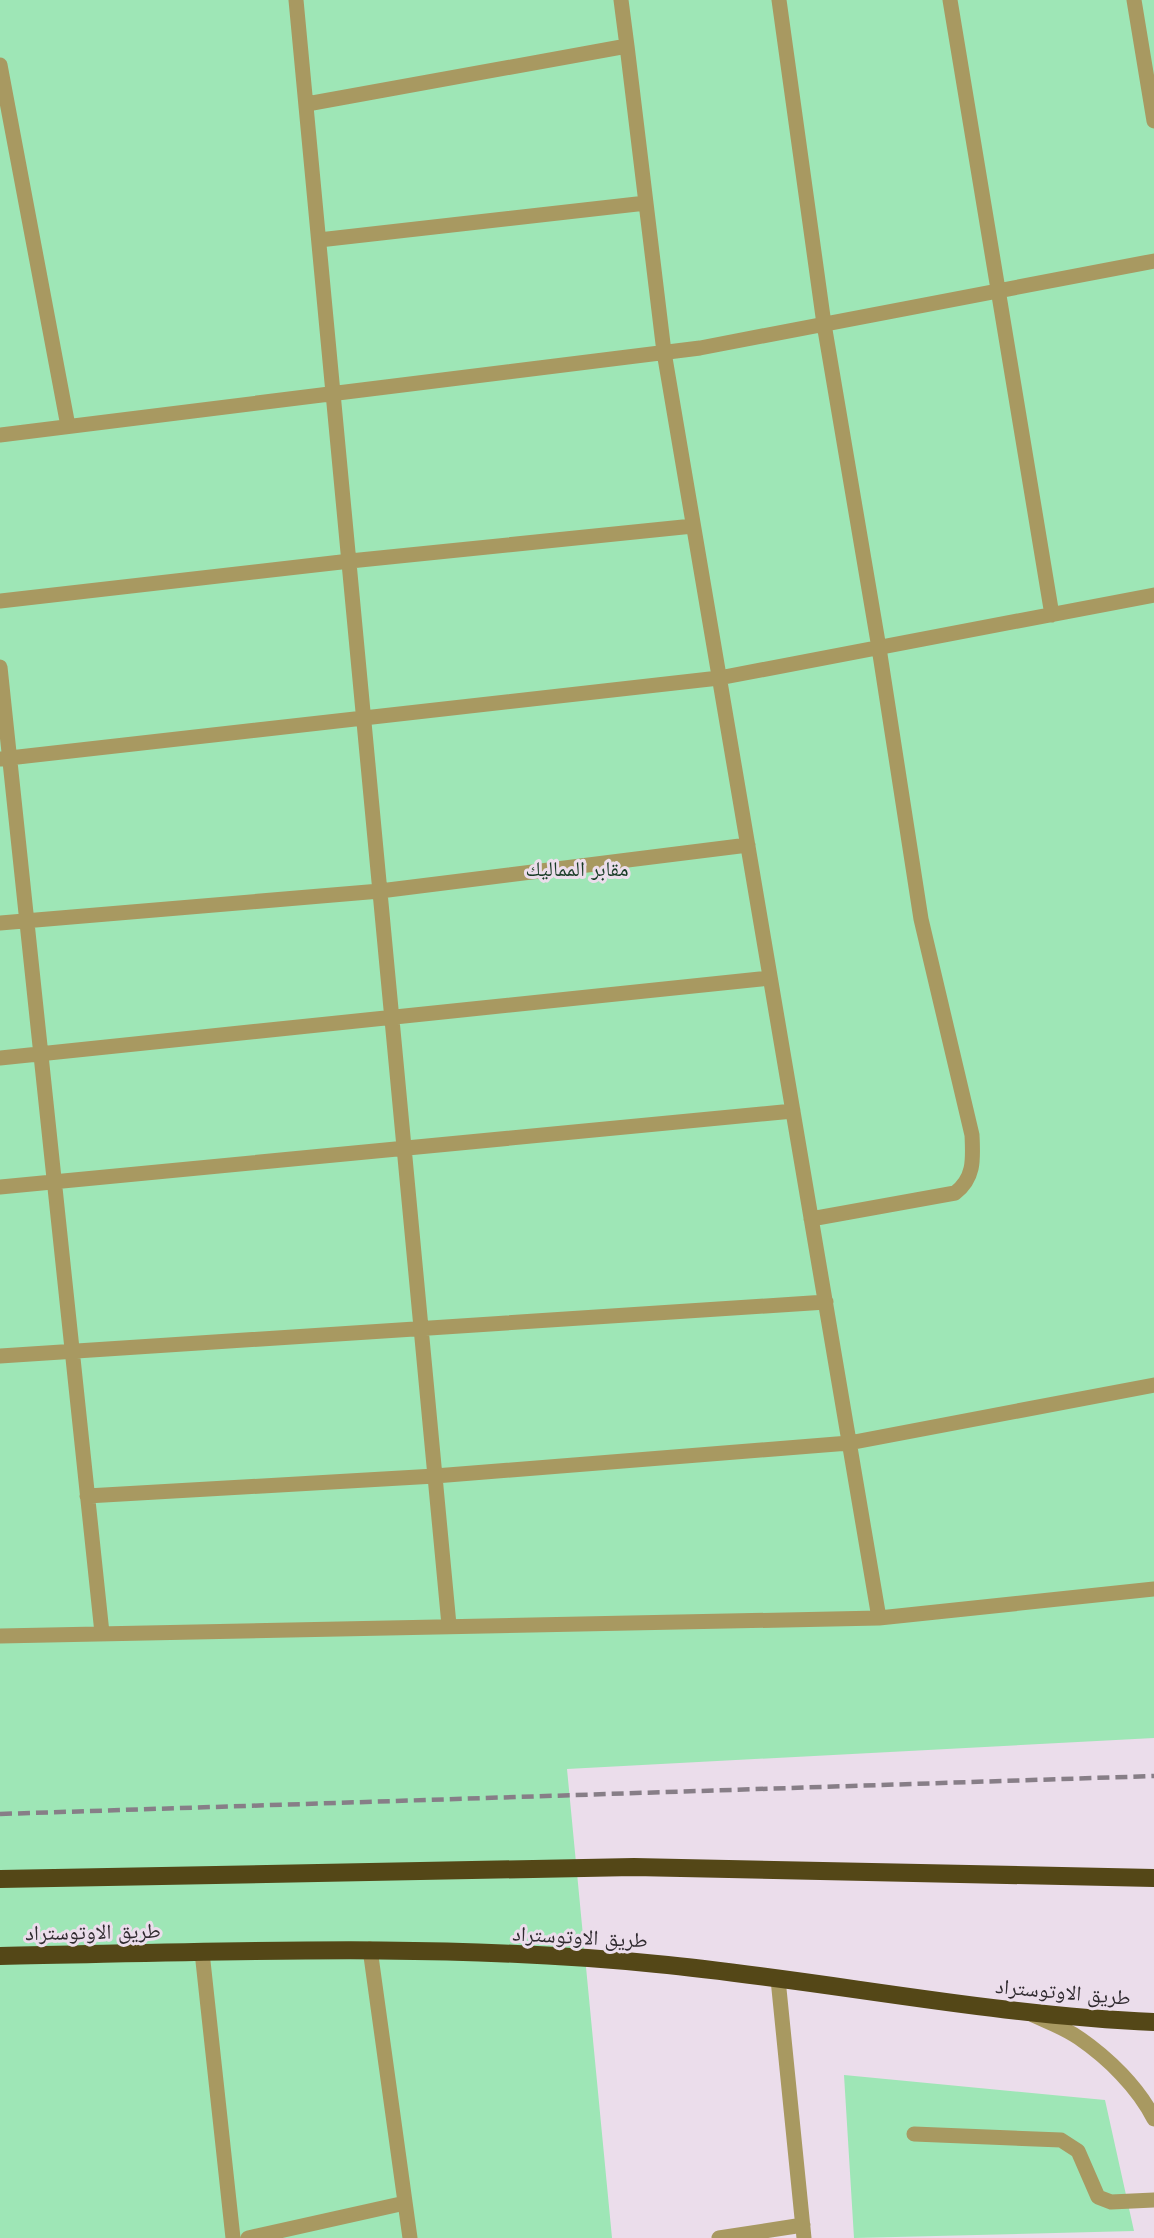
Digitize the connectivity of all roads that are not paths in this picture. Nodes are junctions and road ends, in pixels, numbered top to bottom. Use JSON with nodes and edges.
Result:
{"nodes":[{"id":1,"x":296,"y":0,"type":"edge"},
{"id":2,"x":621,"y":0,"type":"edge"},
{"id":3,"x":779,"y":0,"type":"edge"},
{"id":4,"x":950,"y":0,"type":"edge"},
{"id":5,"x":1134,"y":0,"type":"edge"},
{"id":6,"x":627,"y":46,"type":"junction"},
{"id":7,"x":0,"y":65,"type":"edge"},
{"id":8,"x":307,"y":104,"type":"junction"},
{"id":9,"x":1154,"y":121,"type":"edge"},
{"id":10,"x":646,"y":203,"type":"junction"},
{"id":11,"x":319,"y":240,"type":"junction"},
{"id":12,"x":1154,"y":261,"type":"edge"},
{"id":13,"x":997,"y":291,"type":"junction"},
{"id":14,"x":824,"y":324,"type":"junction"},
{"id":15,"x":664,"y":352,"type":"junction"},
{"id":16,"x":334,"y":393,"type":"junction"},
{"id":17,"x":69,"y":426,"type":"junction"},
{"id":18,"x":0,"y":435,"type":"edge"},
{"id":19,"x":693,"y":526,"type":"junction"},
{"id":20,"x":350,"y":561,"type":"junction"},
{"id":21,"x":1154,"y":595,"type":"edge"},
{"id":22,"x":0,"y":601,"type":"edge"},
{"id":23,"x":1052,"y":615,"type":"junction"},
{"id":24,"x":879,"y":648,"type":"junction"},
{"id":25,"x":0,"y":667,"type":"edge"},
{"id":26,"x":719,"y":678,"type":"junction"},
{"id":27,"x":364,"y":717,"type":"junction"},
{"id":28,"x":5,"y":758,"type":"edge"},
{"id":29,"x":748,"y":845,"type":"junction"},
{"id":30,"x":380,"y":891,"type":"junction"},
{"id":31,"x":26,"y":921,"type":"junction"},
{"id":32,"x":0,"y":923,"type":"edge"},
{"id":33,"x":770,"y":978,"type":"junction"},
{"id":34,"x":392,"y":1018,"type":"junction"},
{"id":35,"x":40,"y":1054,"type":"junction"},
{"id":36,"x":0,"y":1058,"type":"edge"},
{"id":37,"x":793,"y":1111,"type":"junction"},
{"id":38,"x":405,"y":1148,"type":"junction"},
{"id":39,"x":54,"y":1182,"type":"junction"},
{"id":40,"x":0,"y":1187,"type":"edge"},
{"id":41,"x":811,"y":1219,"type":"junction"},
{"id":42,"x":826,"y":1302,"type":"junction"},
{"id":43,"x":421,"y":1328,"type":"junction"},
{"id":44,"x":71,"y":1351,"type":"junction"},
{"id":45,"x":0,"y":1356,"type":"edge"},
{"id":46,"x":1154,"y":1385,"type":"edge"},
{"id":47,"x":849,"y":1443,"type":"junction"},
{"id":48,"x":435,"y":1476,"type":"junction"},
{"id":49,"x":87,"y":1496,"type":"junction"},
{"id":50,"x":1154,"y":1589,"type":"edge"},
{"id":51,"x":879,"y":1618,"type":"junction"},
{"id":52,"x":449,"y":1625,"type":"junction"},
{"id":53,"x":102,"y":1633,"type":"junction"},
{"id":54,"x":0,"y":1636,"type":"edge"},
{"id":55,"x":1154,"y":1878,"type":"edge"},
{"id":56,"x":0,"y":1879,"type":"edge"},
{"id":57,"x":370,"y":1949,"type":"junction"},
{"id":58,"x":202,"y":1952,"type":"junction"},
{"id":59,"x":0,"y":1956,"type":"edge"},
{"id":60,"x":778,"y":1979,"type":"junction"},
{"id":61,"x":1030,"y":2014,"type":"junction"},
{"id":62,"x":1154,"y":2022,"type":"edge"},
{"id":63,"x":1154,"y":2119,"type":"edge"},
{"id":64,"x":914,"y":2134,"type":"dead end"},
{"id":65,"x":1154,"y":2200,"type":"edge"},
{"id":66,"x":405,"y":2204,"type":"junction"},
{"id":67,"x":803,"y":2232,"type":"edge"},
{"id":68,"x":233,"y":2238,"type":"edge"},
{"id":69,"x":248,"y":2238,"type":"edge"},
{"id":70,"x":410,"y":2238,"type":"edge"},
{"id":71,"x":718,"y":2238,"type":"edge"}],
"edges":[{"from":1,"to":8,"type":"street"},
{"from":2,"to":6,"type":"street"},
{"from":3,"to":14,"type":"street"},
{"from":4,"to":13,"type":"street"},
{"from":5,"to":9,"type":"street"},
{"from":6,"to":8,"type":"street"},
{"from":6,"to":10,"type":"street"},
{"from":7,"to":17,"type":"street"},
{"from":8,"to":11,"type":"street"},
{"from":10,"to":11,"type":"street"},
{"from":10,"to":15,"type":"street"},
{"from":11,"to":16,"type":"street"},
{"from":12,"to":13,"type":"street"},
{"from":13,"to":14,"type":"street"},
{"from":13,"to":23,"type":"street"},
{"from":14,"to":15,"type":"street"},
{"from":14,"to":24,"type":"street"},
{"from":15,"to":16,"type":"street"},
{"from":15,"to":19,"type":"street"},
{"from":16,"to":17,"type":"street"},
{"from":16,"to":20,"type":"street"},
{"from":17,"to":18,"type":"street"},
{"from":19,"to":20,"type":"street"},
{"from":19,"to":26,"type":"street"},
{"from":20,"to":22,"type":"street"},
{"from":20,"to":27,"type":"street"},
{"from":21,"to":23,"type":"street"},
{"from":23,"to":24,"type":"street"},
{"from":24,"to":26,"type":"street"},
{"from":24,"to":41,"type":"street"},
{"from":25,"to":28,"type":"street"},
{"from":26,"to":27,"type":"street"},
{"from":26,"to":29,"type":"street"},
{"from":27,"to":28,"type":"street"},
{"from":27,"to":30,"type":"street"},
{"from":28,"to":31,"type":"street"},
{"from":29,"to":30,"type":"street"},
{"from":29,"to":33,"type":"street"},
{"from":30,"to":31,"type":"street"},
{"from":30,"to":34,"type":"street"},
{"from":31,"to":32,"type":"street"},
{"from":31,"to":35,"type":"street"},
{"from":33,"to":34,"type":"street"},
{"from":33,"to":37,"type":"street"},
{"from":34,"to":35,"type":"street"},
{"from":34,"to":38,"type":"street"},
{"from":35,"to":36,"type":"street"},
{"from":35,"to":39,"type":"street"},
{"from":37,"to":38,"type":"street"},
{"from":37,"to":41,"type":"street"},
{"from":38,"to":39,"type":"street"},
{"from":38,"to":43,"type":"street"},
{"from":39,"to":40,"type":"street"},
{"from":39,"to":44,"type":"street"},
{"from":41,"to":42,"type":"street"},
{"from":42,"to":43,"type":"street"},
{"from":42,"to":47,"type":"street"},
{"from":43,"to":44,"type":"street"},
{"from":43,"to":48,"type":"street"},
{"from":44,"to":45,"type":"street"},
{"from":44,"to":49,"type":"street"},
{"from":46,"to":47,"type":"street"},
{"from":47,"to":48,"type":"street"},
{"from":47,"to":51,"type":"street"},
{"from":48,"to":49,"type":"street"},
{"from":48,"to":52,"type":"street"},
{"from":49,"to":53,"type":"street"},
{"from":50,"to":51,"type":"street"},
{"from":51,"to":52,"type":"street"},
{"from":52,"to":53,"type":"street"},
{"from":53,"to":54,"type":"street"},
{"from":55,"to":56,"type":"highway"},
{"from":57,"to":58,"type":"highway","name":"طريق الاوتوستراد"},
{"from":57,"to":60,"type":"highway","name":"طريق الاوتوستراد"},
{"from":57,"to":66,"type":"street"},
{"from":58,"to":59,"type":"highway","name":"طريق الاوتوستراد"},
{"from":58,"to":68,"type":"street"},
{"from":60,"to":61,"type":"highway","name":"طريق الاوتوستراد"},
{"from":60,"to":67,"type":"street"},
{"from":61,"to":62,"type":"highway","name":"طريق الاوتوستراد"},
{"from":61,"to":63,"type":"street"},
{"from":64,"to":65,"type":"street"},
{"from":66,"to":69,"type":"street"},
{"from":66,"to":70,"type":"street"},
{"from":67,"to":71,"type":"street"}]}
